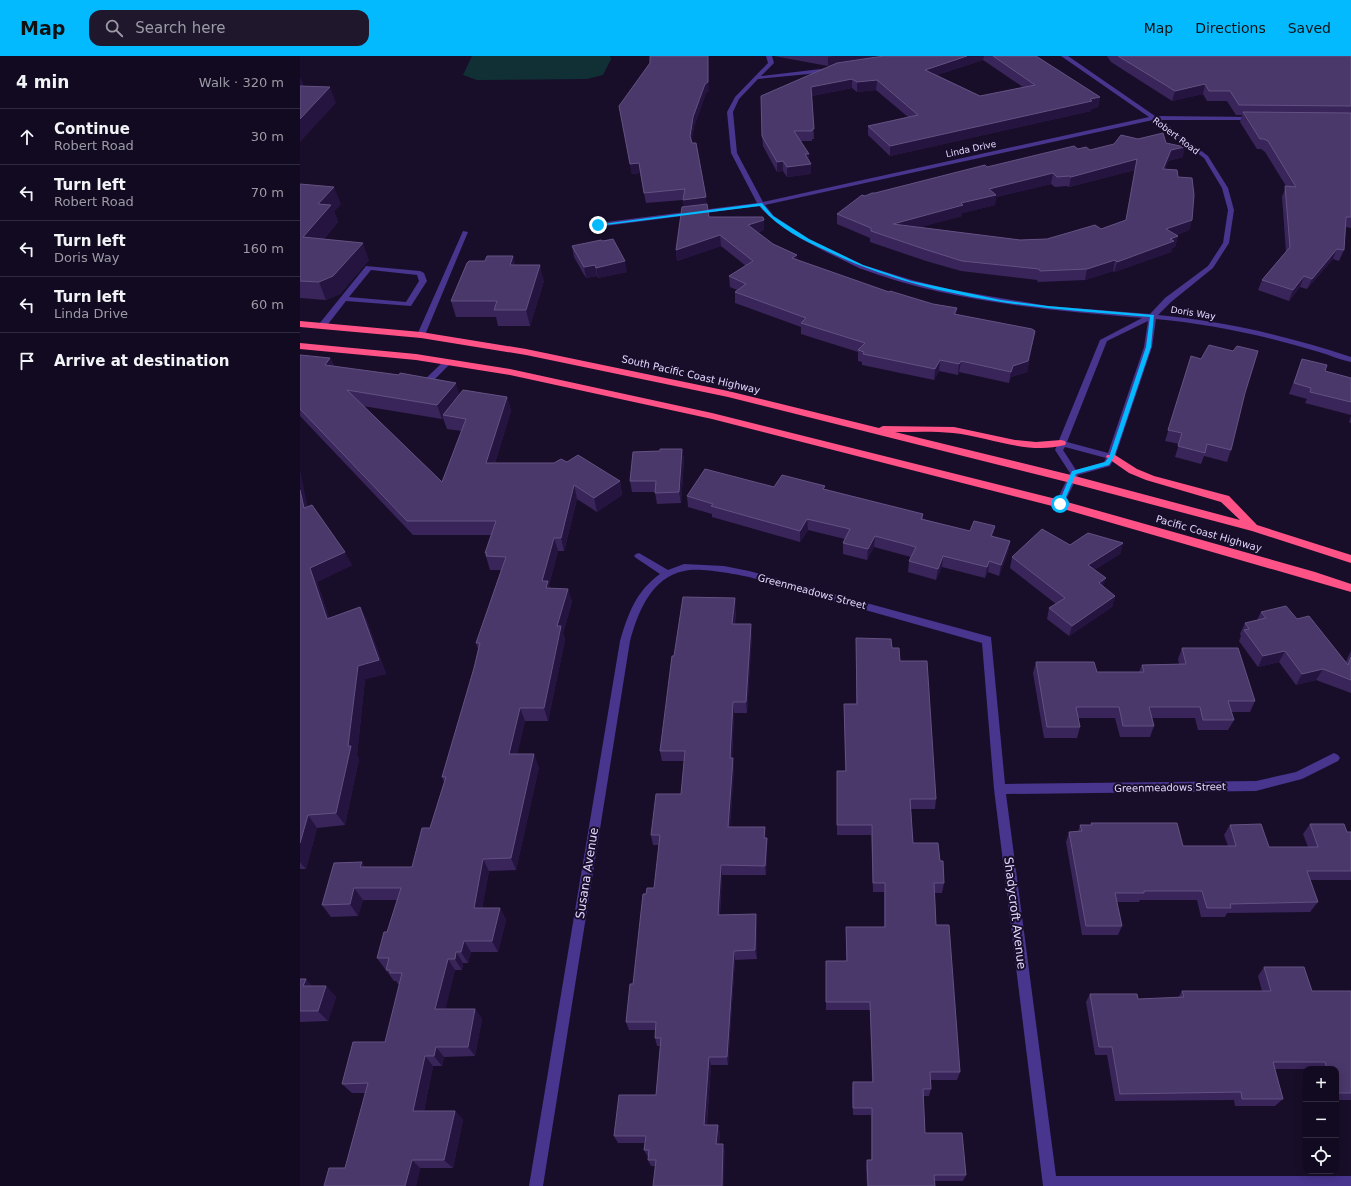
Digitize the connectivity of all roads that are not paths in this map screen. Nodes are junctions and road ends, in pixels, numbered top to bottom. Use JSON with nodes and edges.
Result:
{"nodes":[{"id":1,"x":769,"y":56,"type":"edge"},
{"id":2,"x":1064,"y":56,"type":"edge"},
{"id":3,"x":836,"y":69,"type":"edge"},
{"id":4,"x":756,"y":78,"type":"junction"},
{"id":5,"x":1153,"y":118,"type":"junction"},
{"id":6,"x":1264,"y":118,"type":"edge"},
{"id":7,"x":762,"y":204,"type":"junction"},
{"id":8,"x":598,"y":225,"type":"dead end"},
{"id":9,"x":465,"y":232,"type":"dead end"},
{"id":10,"x":344,"y":299,"type":"junction"},
{"id":11,"x":1153,"y":316,"type":"junction"},
{"id":12,"x":300,"y":324,"type":"edge"},
{"id":13,"x":322,"y":326,"type":"junction"},
{"id":14,"x":421,"y":334,"type":"junction"},
{"id":15,"x":300,"y":346,"type":"edge"},
{"id":16,"x":1351,"y":360,"type":"edge"},
{"id":17,"x":448,"y":362,"type":"junction"},
{"id":18,"x":438,"y":389,"type":"edge"},
{"id":19,"x":864,"y":428,"type":"junction"},
{"id":20,"x":1061,"y":443,"type":"junction"},
{"id":21,"x":1111,"y":457,"type":"junction"},
{"id":22,"x":1073,"y":476,"type":"junction"},
{"id":23,"x":1060,"y":504,"type":"junction"},
{"id":24,"x":1254,"y":528,"type":"junction"},
{"id":25,"x":639,"y":556,"type":"dead end"},
{"id":26,"x":1351,"y":560,"type":"edge"},
{"id":27,"x":668,"y":574,"type":"junction"},
{"id":28,"x":1351,"y":588,"type":"edge"},
{"id":29,"x":987,"y":640,"type":"joint"},
{"id":30,"x":1334,"y":758,"type":"dead end"},
{"id":31,"x":1000,"y":789,"type":"junction"},
{"id":32,"x":1351,"y":1183,"type":"edge"},
{"id":33,"x":1050,"y":1184,"type":"edge"},
{"id":34,"x":536,"y":1186,"type":"edge"}],
"edges":[{"from":1,"to":4,"type":"street","name":"Doris Way"},
{"from":2,"to":5,"type":"street","name":"Robert Road"},
{"from":3,"to":4,"type":"street"},
{"from":4,"to":7,"type":"street","name":"Doris Way"},
{"from":5,"to":6,"type":"street","name":"Linda Drive"},
{"from":5,"to":7,"type":"street","name":"Linda Drive"},
{"from":5,"to":11,"type":"street","name":"Robert Road"},
{"from":7,"to":8,"type":"street","name":"Linda Drive"},
{"from":7,"to":11,"type":"street","name":"Doris Way"},
{"from":9,"to":14,"type":"street"},
{"from":10,"to":10,"type":"street"},
{"from":10,"to":13,"type":"street"},
{"from":11,"to":16,"type":"street","name":"Doris Way"},
{"from":11,"to":20,"type":"street","name":"Robert Road"},
{"from":11,"to":21,"type":"street"},
{"from":12,"to":13,"type":"highway","name":"South Pacific Coast Highway"},
{"from":13,"to":14,"type":"highway","name":"South Pacific Coast Highway"},
{"from":14,"to":19,"type":"highway","name":"South Pacific Coast Highway"},
{"from":15,"to":17,"type":"highway"},
{"from":17,"to":18,"type":"street"},
{"from":17,"to":23,"type":"highway"},
{"from":19,"to":20,"type":"highway"},
{"from":19,"to":22,"type":"highway","name":"South Pacific Coast Highway"},
{"from":20,"to":21,"type":"street"},
{"from":20,"to":22,"type":"street"},
{"from":21,"to":22,"type":"street"},
{"from":21,"to":24,"type":"highway"},
{"from":22,"to":23,"type":"street"},
{"from":22,"to":24,"type":"highway","name":"Pacific Coast Highway"},
{"from":23,"to":28,"type":"highway","name":"Pacific Coast Highway"},
{"from":24,"to":26,"type":"highway","name":"Pacific Coast Highway"},
{"from":25,"to":27,"type":"street"},
{"from":27,"to":29,"type":"street","name":"Greenmeadows Street"},
{"from":27,"to":34,"type":"street","name":"Susana Avenue"},
{"from":29,"to":31,"type":"street","name":"Shadycroft Avenue"},
{"from":30,"to":31,"type":"street","name":"Greenmeadows Street"},
{"from":31,"to":33,"type":"street","name":"Shadycroft Avenue"},
{"from":32,"to":33,"type":"street"}]}
